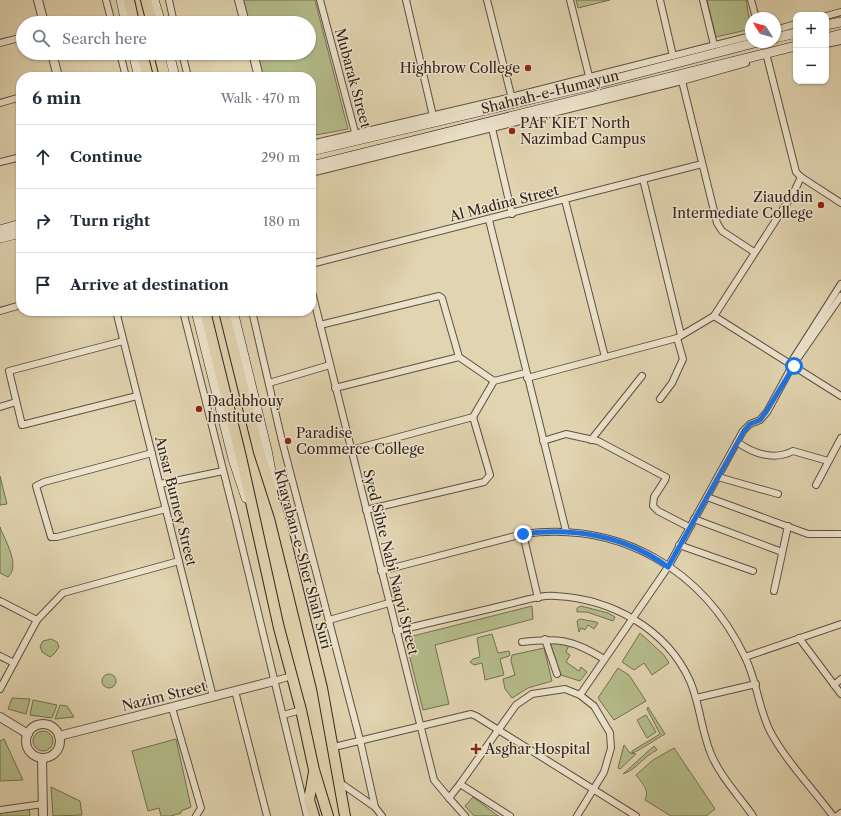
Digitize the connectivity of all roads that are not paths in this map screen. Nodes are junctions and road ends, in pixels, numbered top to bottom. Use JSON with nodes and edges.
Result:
{"nodes":[{"id":1,"x":38,"y":0,"type":"edge"},
{"id":2,"x":106,"y":0,"type":"edge"},
{"id":3,"x":121,"y":0,"type":"edge"},
{"id":4,"x":129,"y":0,"type":"edge"},
{"id":5,"x":146,"y":0,"type":"edge"},
{"id":6,"x":154,"y":0,"type":"edge"},
{"id":7,"x":169,"y":0,"type":"edge"},
{"id":8,"x":240,"y":0,"type":"edge"},
{"id":9,"x":320,"y":0,"type":"edge"},
{"id":10,"x":406,"y":0,"type":"edge"},
{"id":11,"x":487,"y":0,"type":"edge"},
{"id":12,"x":570,"y":0,"type":"edge"},
{"id":13,"x":660,"y":0,"type":"edge"},
{"id":14,"x":702,"y":0,"type":"edge"},
{"id":15,"x":751,"y":0,"type":"edge"},
{"id":16,"x":754,"y":12,"type":"edge"},
{"id":17,"x":841,"y":12,"type":"edge"},
{"id":18,"x":829,"y":15,"type":"edge"},
{"id":19,"x":42,"y":16,"type":"edge"},
{"id":20,"x":110,"y":16,"type":"edge"},
{"id":21,"x":124,"y":16,"type":"edge"},
{"id":22,"x":132,"y":16,"type":"edge"},
{"id":23,"x":150,"y":16,"type":"edge"},
{"id":24,"x":159,"y":16,"type":"edge"},
{"id":25,"x":172,"y":16,"type":"edge"},
{"id":26,"x":243,"y":16,"type":"edge"},
{"id":27,"x":841,"y":22,"type":"edge"},
{"id":28,"x":829,"y":24,"type":"edge"},
{"id":29,"x":793,"y":25,"type":"edge"},
{"id":30,"x":781,"y":28,"type":"edge"},
{"id":31,"x":793,"y":34,"type":"edge"},
{"id":32,"x":841,"y":34,"type":"edge"},
{"id":33,"x":745,"y":37,"type":"edge"},
{"id":34,"x":781,"y":37,"type":"edge"},
{"id":35,"x":829,"y":37,"type":"edge"},
{"id":36,"x":16,"y":39,"type":"edge"},
{"id":37,"x":841,"y":41,"type":"edge"},
{"id":38,"x":0,"y":43,"type":"edge"},
{"id":39,"x":829,"y":43,"type":"edge"},
{"id":40,"x":714,"y":45,"type":"junction"},
{"id":41,"x":745,"y":45,"type":"edge"},
{"id":42,"x":793,"y":47,"type":"edge"},
{"id":43,"x":793,"y":52,"type":"edge"},
{"id":44,"x":673,"y":56,"type":"junction"},
{"id":45,"x":767,"y":57,"type":"junction"},
{"id":46,"x":54,"y":60,"type":"edge"},
{"id":47,"x":122,"y":60,"type":"edge"},
{"id":48,"x":134,"y":60,"type":"edge"},
{"id":49,"x":144,"y":60,"type":"edge"},
{"id":50,"x":161,"y":60,"type":"edge"},
{"id":51,"x":171,"y":60,"type":"edge"},
{"id":52,"x":184,"y":60,"type":"edge"},
{"id":53,"x":255,"y":60,"type":"edge"},
{"id":54,"x":57,"y":72,"type":"edge"},
{"id":55,"x":125,"y":72,"type":"edge"},
{"id":56,"x":137,"y":72,"type":"edge"},
{"id":57,"x":147,"y":72,"type":"edge"},
{"id":58,"x":164,"y":72,"type":"edge"},
{"id":59,"x":174,"y":72,"type":"edge"},
{"id":60,"x":187,"y":72,"type":"edge"},
{"id":61,"x":258,"y":72,"type":"edge"},
{"id":62,"x":591,"y":80,"type":"junction"},
{"id":63,"x":682,"y":81,"type":"junction"},
{"id":64,"x":16,"y":98,"type":"edge"},
{"id":65,"x":512,"y":100,"type":"junction"},
{"id":66,"x":0,"y":103,"type":"edge"},
{"id":67,"x":433,"y":118,"type":"junction"},
{"id":68,"x":491,"y":124,"type":"junction"},
{"id":69,"x":356,"y":136,"type":"junction"},
{"id":70,"x":316,"y":143,"type":"edge"},
{"id":71,"x":316,"y":149,"type":"edge"},
{"id":72,"x":360,"y":154,"type":"junction"},
{"id":73,"x":16,"y":158,"type":"edge"},
{"id":74,"x":0,"y":162,"type":"edge"},
{"id":75,"x":702,"y":164,"type":"junction"},
{"id":76,"x":316,"y":165,"type":"edge"},
{"id":77,"x":316,"y":172,"type":"edge"},
{"id":78,"x":801,"y":177,"type":"junction"},
{"id":79,"x":644,"y":179,"type":"junction"},
{"id":80,"x":564,"y":200,"type":"junction"},
{"id":81,"x":841,"y":203,"type":"edge"},
{"id":82,"x":512,"y":214,"type":"junction"},
{"id":83,"x":489,"y":220,"type":"junction"},
{"id":84,"x":16,"y":225,"type":"edge"},
{"id":85,"x":0,"y":230,"type":"edge"},
{"id":86,"x":16,"y":234,"type":"edge"},
{"id":87,"x":0,"y":238,"type":"edge"},
{"id":88,"x":754,"y":252,"type":"junction"},
{"id":89,"x":316,"y":263,"type":"edge"},
{"id":90,"x":841,"y":284,"type":"edge"},
{"id":91,"x":841,"y":296,"type":"edge"},
{"id":92,"x":16,"y":307,"type":"edge"},
{"id":93,"x":316,"y":309,"type":"edge"},
{"id":94,"x":0,"y":311,"type":"edge"},
{"id":95,"x":117,"y":316,"type":"edge"},
{"id":96,"x":184,"y":316,"type":"edge"},
{"id":97,"x":197,"y":316,"type":"edge"},
{"id":98,"x":206,"y":316,"type":"edge"},
{"id":99,"x":225,"y":316,"type":"edge"},
{"id":100,"x":234,"y":316,"type":"edge"},
{"id":101,"x":253,"y":316,"type":"edge"},
{"id":102,"x":714,"y":316,"type":"junction"},
{"id":103,"x":320,"y":325,"type":"junction"},
{"id":104,"x":679,"y":337,"type":"junction"},
{"id":105,"x":124,"y":341,"type":"junction"},
{"id":106,"x":459,"y":357,"type":"junction"},
{"id":107,"x":605,"y":357,"type":"junction"},
{"id":108,"x":330,"y":364,"type":"junction"},
{"id":109,"x":792,"y":366,"type":"junction"},
{"id":110,"x":526,"y":375,"type":"junction"},
{"id":111,"x":642,"y":376,"type":"dead end"},
{"id":112,"x":494,"y":381,"type":"junction"},
{"id":113,"x":269,"y":383,"type":"junction"},
{"id":114,"x":336,"y":388,"type":"junction"},
{"id":115,"x":137,"y":396,"type":"junction"},
{"id":116,"x":841,"y":396,"type":"edge"},
{"id":117,"x":660,"y":399,"type":"dead end"},
{"id":118,"x":16,"y":402,"type":"junction"},
{"id":119,"x":0,"y":407,"type":"edge"},
{"id":120,"x":473,"y":417,"type":"junction"},
{"id":121,"x":841,"y":438,"type":"edge"},
{"id":122,"x":591,"y":440,"type":"junction"},
{"id":123,"x":543,"y":441,"type":"junction"},
{"id":124,"x":737,"y":442,"type":"junction"},
{"id":125,"x":351,"y":450,"type":"junction"},
{"id":126,"x":152,"y":453,"type":"junction"},
{"id":127,"x":828,"y":461,"type":"junction"},
{"id":128,"x":223,"y":471,"type":"junction"},
{"id":129,"x":718,"y":477,"type":"junction"},
{"id":130,"x":160,"y":484,"type":"junction"},
{"id":131,"x":816,"y":485,"type":"dead end"},
{"id":132,"x":778,"y":494,"type":"dead end"},
{"id":133,"x":707,"y":497,"type":"junction"},
{"id":134,"x":166,"y":509,"type":"junction"},
{"id":135,"x":366,"y":510,"type":"junction"},
{"id":136,"x":280,"y":517,"type":"junction"},
{"id":137,"x":694,"y":519,"type":"junction"},
{"id":138,"x":255,"y":524,"type":"junction"},
{"id":139,"x":788,"y":526,"type":"junction"},
{"id":140,"x":689,"y":527,"type":"junction"},
{"id":141,"x":566,"y":531,"type":"junction"},
{"id":142,"x":523,"y":534,"type":"junction"},
{"id":143,"x":841,"y":534,"type":"edge"},
{"id":144,"x":679,"y":545,"type":"junction"},
{"id":145,"x":782,"y":552,"type":"junction"},
{"id":146,"x":179,"y":561,"type":"junction"},
{"id":147,"x":668,"y":567,"type":"junction"},
{"id":148,"x":381,"y":571,"type":"junction"},
{"id":149,"x":753,"y":571,"type":"dead end"},
{"id":150,"x":774,"y":591,"type":"dead end"},
{"id":151,"x":538,"y":598,"type":"junction"},
{"id":152,"x":0,"y":601,"type":"edge"},
{"id":153,"x":389,"y":603,"type":"junction"},
{"id":154,"x":632,"y":617,"type":"junction"},
{"id":155,"x":37,"y":620,"type":"junction"},
{"id":156,"x":329,"y":620,"type":"junction"},
{"id":157,"x":841,"y":624,"type":"edge"},
{"id":158,"x":396,"y":631,"type":"junction"},
{"id":159,"x":799,"y":638,"type":"junction"},
{"id":160,"x":545,"y":640,"type":"junction"},
{"id":161,"x":522,"y":642,"type":"dead end"},
{"id":162,"x":0,"y":656,"type":"edge"},
{"id":163,"x":745,"y":657,"type":"junction"},
{"id":164,"x":604,"y":658,"type":"junction"},
{"id":165,"x":14,"y":664,"type":"junction"},
{"id":166,"x":557,"y":674,"type":"dead end"},
{"id":167,"x":292,"y":676,"type":"junction"},
{"id":168,"x":841,"y":679,"type":"edge"},
{"id":169,"x":274,"y":681,"type":"junction"},
{"id":170,"x":756,"y":684,"type":"junction"},
{"id":171,"x":834,"y":685,"type":"junction"},
{"id":172,"x":0,"y":689,"type":"edge"},
{"id":173,"x":235,"y":691,"type":"junction"},
{"id":174,"x":841,"y":694,"type":"edge"},
{"id":175,"x":580,"y":696,"type":"junction"},
{"id":176,"x":213,"y":697,"type":"junction"},
{"id":177,"x":696,"y":698,"type":"junction"},
{"id":178,"x":172,"y":708,"type":"junction"},
{"id":179,"x":301,"y":710,"type":"junction"},
{"id":180,"x":283,"y":715,"type":"junction"},
{"id":181,"x":0,"y":717,"type":"edge"},
{"id":182,"x":420,"y":726,"type":"junction"},
{"id":183,"x":497,"y":729,"type":"junction"},
{"id":184,"x":28,"y":734,"type":"junction"},
{"id":185,"x":59,"y":736,"type":"junction"},
{"id":186,"x":360,"y":740,"type":"junction"},
{"id":187,"x":334,"y":747,"type":"junction"},
{"id":188,"x":42,"y":758,"type":"junction"},
{"id":189,"x":314,"y":770,"type":"junction"},
{"id":190,"x":339,"y":782,"type":"junction"},
{"id":191,"x":460,"y":784,"type":"junction"},
{"id":192,"x":594,"y":790,"type":"junction"},
{"id":193,"x":341,"y":793,"type":"junction"},
{"id":194,"x":449,"y":798,"type":"junction"},
{"id":195,"x":43,"y":804,"type":"junction"},
{"id":196,"x":375,"y":807,"type":"junction"},
{"id":197,"x":0,"y":810,"type":"edge"},
{"id":198,"x":841,"y":813,"type":"edge"},
{"id":199,"x":43,"y":816,"type":"edge"},
{"id":200,"x":196,"y":816,"type":"edge"},
{"id":201,"x":267,"y":816,"type":"edge"},
{"id":202,"x":307,"y":816,"type":"edge"},
{"id":203,"x":314,"y":816,"type":"edge"},
{"id":204,"x":319,"y":816,"type":"edge"},
{"id":205,"x":328,"y":816,"type":"edge"},
{"id":206,"x":346,"y":816,"type":"edge"},
{"id":207,"x":351,"y":816,"type":"edge"},
{"id":208,"x":382,"y":816,"type":"edge"},
{"id":209,"x":465,"y":816,"type":"edge"},
{"id":210,"x":510,"y":816,"type":"edge"},
{"id":211,"x":577,"y":816,"type":"edge"},
{"id":212,"x":636,"y":816,"type":"edge"},
{"id":213,"x":753,"y":816,"type":"edge"},
{"id":214,"x":833,"y":816,"type":"edge"},
{"id":215,"x":837,"y":816,"type":"edge"}],
"edges":[{"from":1,"to":19,"type":"street"},
{"from":2,"to":20,"type":"street"},
{"from":3,"to":21,"type":"main road"},
{"from":4,"to":22,"type":"main road"},
{"from":5,"to":23,"type":"main road"},
{"from":6,"to":24,"type":"main road"},
{"from":7,"to":25,"type":"street"},
{"from":8,"to":26,"type":"street"},
{"from":9,"to":69,"type":"street","name":"Mubarak Street"},
{"from":10,"to":67,"type":"street"},
{"from":11,"to":65,"type":"street"},
{"from":12,"to":62,"type":"street"},
{"from":13,"to":44,"type":"street"},
{"from":14,"to":40,"type":"street"},
{"from":15,"to":16,"type":"street"},
{"from":17,"to":18,"type":"street"},
{"from":27,"to":28,"type":"main road"},
{"from":29,"to":30,"type":"street"},
{"from":31,"to":34,"type":"main road"},
{"from":32,"to":35,"type":"main road"},
{"from":33,"to":40,"type":"street"},
{"from":36,"to":38,"type":"street"},
{"from":37,"to":39,"type":"street"},
{"from":40,"to":44,"type":"street"},
{"from":41,"to":62,"type":"main road","name":"Shahrah-e-Humayun"},
{"from":42,"to":68,"type":"main road","name":"Shahrah-e-Humayun"},
{"from":43,"to":45,"type":"street"},
{"from":44,"to":62,"type":"street"},
{"from":45,"to":63,"type":"street"},
{"from":45,"to":78,"type":"street"},
{"from":46,"to":54,"type":"street"},
{"from":47,"to":55,"type":"street"},
{"from":48,"to":56,"type":"main road"},
{"from":49,"to":57,"type":"main road"},
{"from":50,"to":58,"type":"main road"},
{"from":51,"to":59,"type":"main road"},
{"from":52,"to":60,"type":"street"},
{"from":53,"to":61,"type":"street"},
{"from":62,"to":65,"type":"main road","name":"Shahrah-e-Humayun"},
{"from":63,"to":68,"type":"street"},
{"from":63,"to":75,"type":"street"},
{"from":64,"to":66,"type":"street"},
{"from":65,"to":67,"type":"main road","name":"Shahrah-e-Humayun"},
{"from":67,"to":69,"type":"main road","name":"Shahrah-e-Humayun"},
{"from":68,"to":72,"type":"main road","name":"Shahrah-e-Humayun"},
{"from":68,"to":77,"type":"street"},
{"from":68,"to":82,"type":"street"},
{"from":69,"to":70,"type":"street"},
{"from":69,"to":71,"type":"main road","name":"Shahrah-e-Humayun"},
{"from":69,"to":72,"type":"main road"},
{"from":72,"to":76,"type":"main road","name":"Shahrah-e-Humayun"},
{"from":73,"to":74,"type":"street"},
{"from":75,"to":79,"type":"street","name":"Al Madina Street"},
{"from":75,"to":88,"type":"street"},
{"from":78,"to":81,"type":"street"},
{"from":78,"to":88,"type":"street"},
{"from":79,"to":80,"type":"street","name":"Al Madina Street"},
{"from":79,"to":104,"type":"street"},
{"from":80,"to":82,"type":"street","name":"Al Madina Street"},
{"from":80,"to":107,"type":"street"},
{"from":82,"to":83,"type":"street","name":"Al Madina Street"},
{"from":83,"to":89,"type":"street","name":"Al Madina Street"},
{"from":83,"to":110,"type":"street"},
{"from":84,"to":85,"type":"main road"},
{"from":86,"to":87,"type":"main road"},
{"from":88,"to":102,"type":"street"},
{"from":90,"to":109,"type":"street"},
{"from":91,"to":109,"type":"street"},
{"from":92,"to":94,"type":"street"},
{"from":93,"to":103,"type":"street","name":"Syed Sibte Nabi Naqvi Street"},
{"from":95,"to":105,"type":"street","name":"Ansar Burney Street"},
{"from":96,"to":128,"type":"street"},
{"from":97,"to":138,"type":"main road"},
{"from":98,"to":138,"type":"main road"},
{"from":99,"to":136,"type":"main road","name":"Khayaban-e-Sher Shah Suri"},
{"from":100,"to":136,"type":"main road"},
{"from":101,"to":113,"type":"street"},
{"from":102,"to":104,"type":"street"},
{"from":102,"to":109,"type":"street"},
{"from":103,"to":106,"type":"street"},
{"from":103,"to":108,"type":"street","name":"Syed Sibte Nabi Naqvi Street"},
{"from":104,"to":107,"type":"street"},
{"from":104,"to":117,"type":"street"},
{"from":105,"to":115,"type":"street","name":"Ansar Burney Street"},
{"from":105,"to":118,"type":"street"},
{"from":106,"to":112,"type":"street"},
{"from":106,"to":114,"type":"street"},
{"from":107,"to":110,"type":"street"},
{"from":108,"to":113,"type":"street"},
{"from":108,"to":114,"type":"street","name":"Syed Sibte Nabi Naqvi Street"},
{"from":109,"to":116,"type":"street"},
{"from":109,"to":124,"type":"street"},
{"from":110,"to":112,"type":"street"},
{"from":110,"to":123,"type":"street"},
{"from":111,"to":122,"type":"street"},
{"from":112,"to":120,"type":"street"},
{"from":113,"to":156,"type":"street"},
{"from":114,"to":125,"type":"street","name":"Syed Sibte Nabi Naqvi Street"},
{"from":115,"to":118,"type":"street"},
{"from":115,"to":126,"type":"street","name":"Ansar Burney Street"},
{"from":118,"to":119,"type":"street"},
{"from":120,"to":125,"type":"street"},
{"from":120,"to":135,"type":"street"},
{"from":121,"to":127,"type":"street"},
{"from":122,"to":123,"type":"street"},
{"from":122,"to":140,"type":"street"},
{"from":123,"to":141,"type":"street"},
{"from":124,"to":127,"type":"street"},
{"from":124,"to":129,"type":"street"},
{"from":125,"to":135,"type":"street","name":"Syed Sibte Nabi Naqvi Street"},
{"from":126,"to":130,"type":"street","name":"Ansar Burney Street"},
{"from":126,"to":134,"type":"street"},
{"from":127,"to":131,"type":"street"},
{"from":128,"to":130,"type":"street"},
{"from":128,"to":169,"type":"street"},
{"from":129,"to":132,"type":"street"},
{"from":129,"to":133,"type":"street"},
{"from":130,"to":134,"type":"street","name":"Ansar Burney Street"},
{"from":133,"to":137,"type":"street"},
{"from":133,"to":139,"type":"street"},
{"from":134,"to":146,"type":"street","name":"Ansar Burney Street"},
{"from":135,"to":148,"type":"street","name":"Syed Sibte Nabi Naqvi Street"},
{"from":136,"to":187,"type":"main road","name":"Khayaban-e-Sher Shah Suri"},
{"from":137,"to":140,"type":"street"},
{"from":137,"to":145,"type":"street"},
{"from":138,"to":167,"type":"main road"},
{"from":139,"to":143,"type":"street"},
{"from":139,"to":145,"type":"street"},
{"from":140,"to":144,"type":"street"},
{"from":141,"to":142,"type":"street"},
{"from":141,"to":147,"type":"street"},
{"from":142,"to":148,"type":"street"},
{"from":142,"to":151,"type":"street"},
{"from":144,"to":147,"type":"street"},
{"from":144,"to":149,"type":"street"},
{"from":145,"to":150,"type":"street"},
{"from":146,"to":155,"type":"street"},
{"from":146,"to":176,"type":"street","name":"Ansar Burney Street"},
{"from":147,"to":154,"type":"street"},
{"from":147,"to":163,"type":"street"},
{"from":148,"to":153,"type":"street","name":"Syed Sibte Nabi Naqvi Street"},
{"from":151,"to":154,"type":"street"},
{"from":151,"to":158,"type":"street"},
{"from":152,"to":155,"type":"street"},
{"from":153,"to":156,"type":"street"},
{"from":153,"to":158,"type":"street","name":"Syed Sibte Nabi Naqvi Street"},
{"from":154,"to":164,"type":"street"},
{"from":154,"to":177,"type":"street"},
{"from":155,"to":165,"type":"street"},
{"from":156,"to":186,"type":"street"},
{"from":157,"to":159,"type":"street"},
{"from":158,"to":182,"type":"street","name":"Syed Sibte Nabi Naqvi Street"},
{"from":159,"to":163,"type":"street"},
{"from":159,"to":171,"type":"street"},
{"from":160,"to":161,"type":"street"},
{"from":160,"to":164,"type":"street"},
{"from":160,"to":166,"type":"street"},
{"from":162,"to":165,"type":"street"},
{"from":163,"to":170,"type":"street"},
{"from":164,"to":175,"type":"street"},
{"from":165,"to":172,"type":"street"},
{"from":167,"to":169,"type":"street"},
{"from":167,"to":179,"type":"main road"},
{"from":168,"to":171,"type":"street"},
{"from":169,"to":173,"type":"street","name":"Nazim Street"},
{"from":169,"to":180,"type":"street"},
{"from":170,"to":177,"type":"street"},
{"from":170,"to":214,"type":"street"},
{"from":171,"to":174,"type":"street"},
{"from":173,"to":176,"type":"street","name":"Nazim Street"},
{"from":173,"to":201,"type":"street"},
{"from":175,"to":183,"type":"street"},
{"from":175,"to":192,"type":"street"},
{"from":176,"to":178,"type":"street","name":"Nazim Street"},
{"from":177,"to":213,"type":"street"},
{"from":178,"to":185,"type":"street","name":"Nazim Street"},
{"from":178,"to":200,"type":"street"},
{"from":179,"to":180,"type":"street"},
{"from":179,"to":189,"type":"main road"},
{"from":180,"to":202,"type":"street"},
{"from":181,"to":184,"type":"street"},
{"from":182,"to":183,"type":"street"},
{"from":182,"to":186,"type":"street"},
{"from":182,"to":194,"type":"street","name":"Syed Sibte Nabi Naqvi Street"},
{"from":183,"to":191,"type":"street"},
{"from":183,"to":192,"type":"street"},
{"from":184,"to":185,"type":"street"},
{"from":184,"to":188,"type":"street"},
{"from":185,"to":188,"type":"street"},
{"from":186,"to":187,"type":"street"},
{"from":186,"to":196,"type":"street"},
{"from":187,"to":190,"type":"main road","name":"Khayaban-e-Sher Shah Suri"},
{"from":188,"to":195,"type":"street"},
{"from":189,"to":203,"type":"main road"},
{"from":189,"to":204,"type":"main road"},
{"from":189,"to":205,"type":"main road"},
{"from":190,"to":193,"type":"main road","name":"Khayaban-e-Sher Shah Suri"},
{"from":190,"to":196,"type":"street"},
{"from":191,"to":194,"type":"street"},
{"from":191,"to":210,"type":"street"},
{"from":192,"to":211,"type":"street"},
{"from":192,"to":212,"type":"street"},
{"from":193,"to":206,"type":"main road","name":"Khayaban-e-Sher Shah Suri"},
{"from":193,"to":207,"type":"main road"},
{"from":194,"to":209,"type":"street","name":"Syed Sibte Nabi Naqvi Street"},
{"from":195,"to":197,"type":"street"},
{"from":195,"to":199,"type":"street"},
{"from":196,"to":208,"type":"street"},
{"from":198,"to":215,"type":"street"}]}
